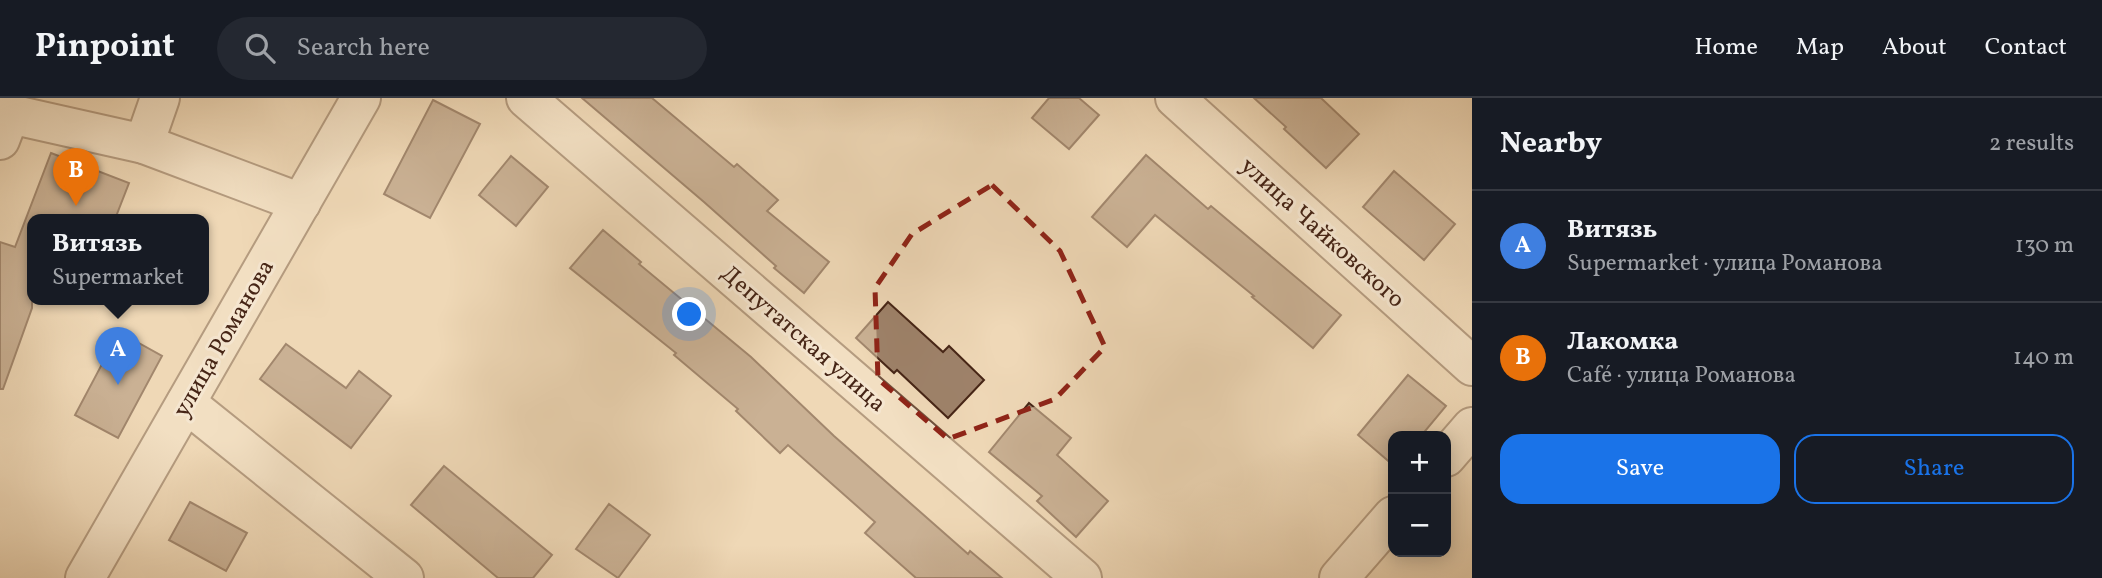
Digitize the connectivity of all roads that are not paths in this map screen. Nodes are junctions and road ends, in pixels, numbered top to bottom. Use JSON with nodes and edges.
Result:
{"nodes":[{"id":1,"x":160,"y":98,"type":"edge"},
{"id":2,"x":361,"y":98,"type":"edge"},
{"id":3,"x":526,"y":98,"type":"edge"},
{"id":4,"x":1175,"y":98,"type":"edge"},
{"id":5,"x":8,"y":117,"type":"edge"},
{"id":6,"x":144,"y":144,"type":"junction"},
{"id":7,"x":301,"y":203,"type":"junction"},
{"id":8,"x":1472,"y":366,"type":"edge"},
{"id":9,"x":186,"y":403,"type":"junction"},
{"id":10,"x":1472,"y":427,"type":"edge"},
{"id":11,"x":1451,"y":451,"type":"edge"},
{"id":12,"x":1388,"y":522,"type":"edge"},
{"id":13,"x":85,"y":578,"type":"edge"},
{"id":14,"x":404,"y":578,"type":"edge"},
{"id":15,"x":1082,"y":578,"type":"edge"},
{"id":16,"x":1339,"y":578,"type":"edge"}],
"edges":[{"from":1,"to":6,"type":"street"},
{"from":2,"to":7,"type":"street","name":"улица Романова"},
{"from":3,"to":15,"type":"street","name":"Депутатская улица"},
{"from":4,"to":8,"type":"street","name":"улица Чайковского"},
{"from":5,"to":6,"type":"street"},
{"from":6,"to":7,"type":"street"},
{"from":7,"to":9,"type":"street","name":"улица Романова"},
{"from":9,"to":13,"type":"street","name":"улица Романова"},
{"from":9,"to":14,"type":"street"},
{"from":10,"to":11,"type":"street"},
{"from":12,"to":16,"type":"street"}]}
